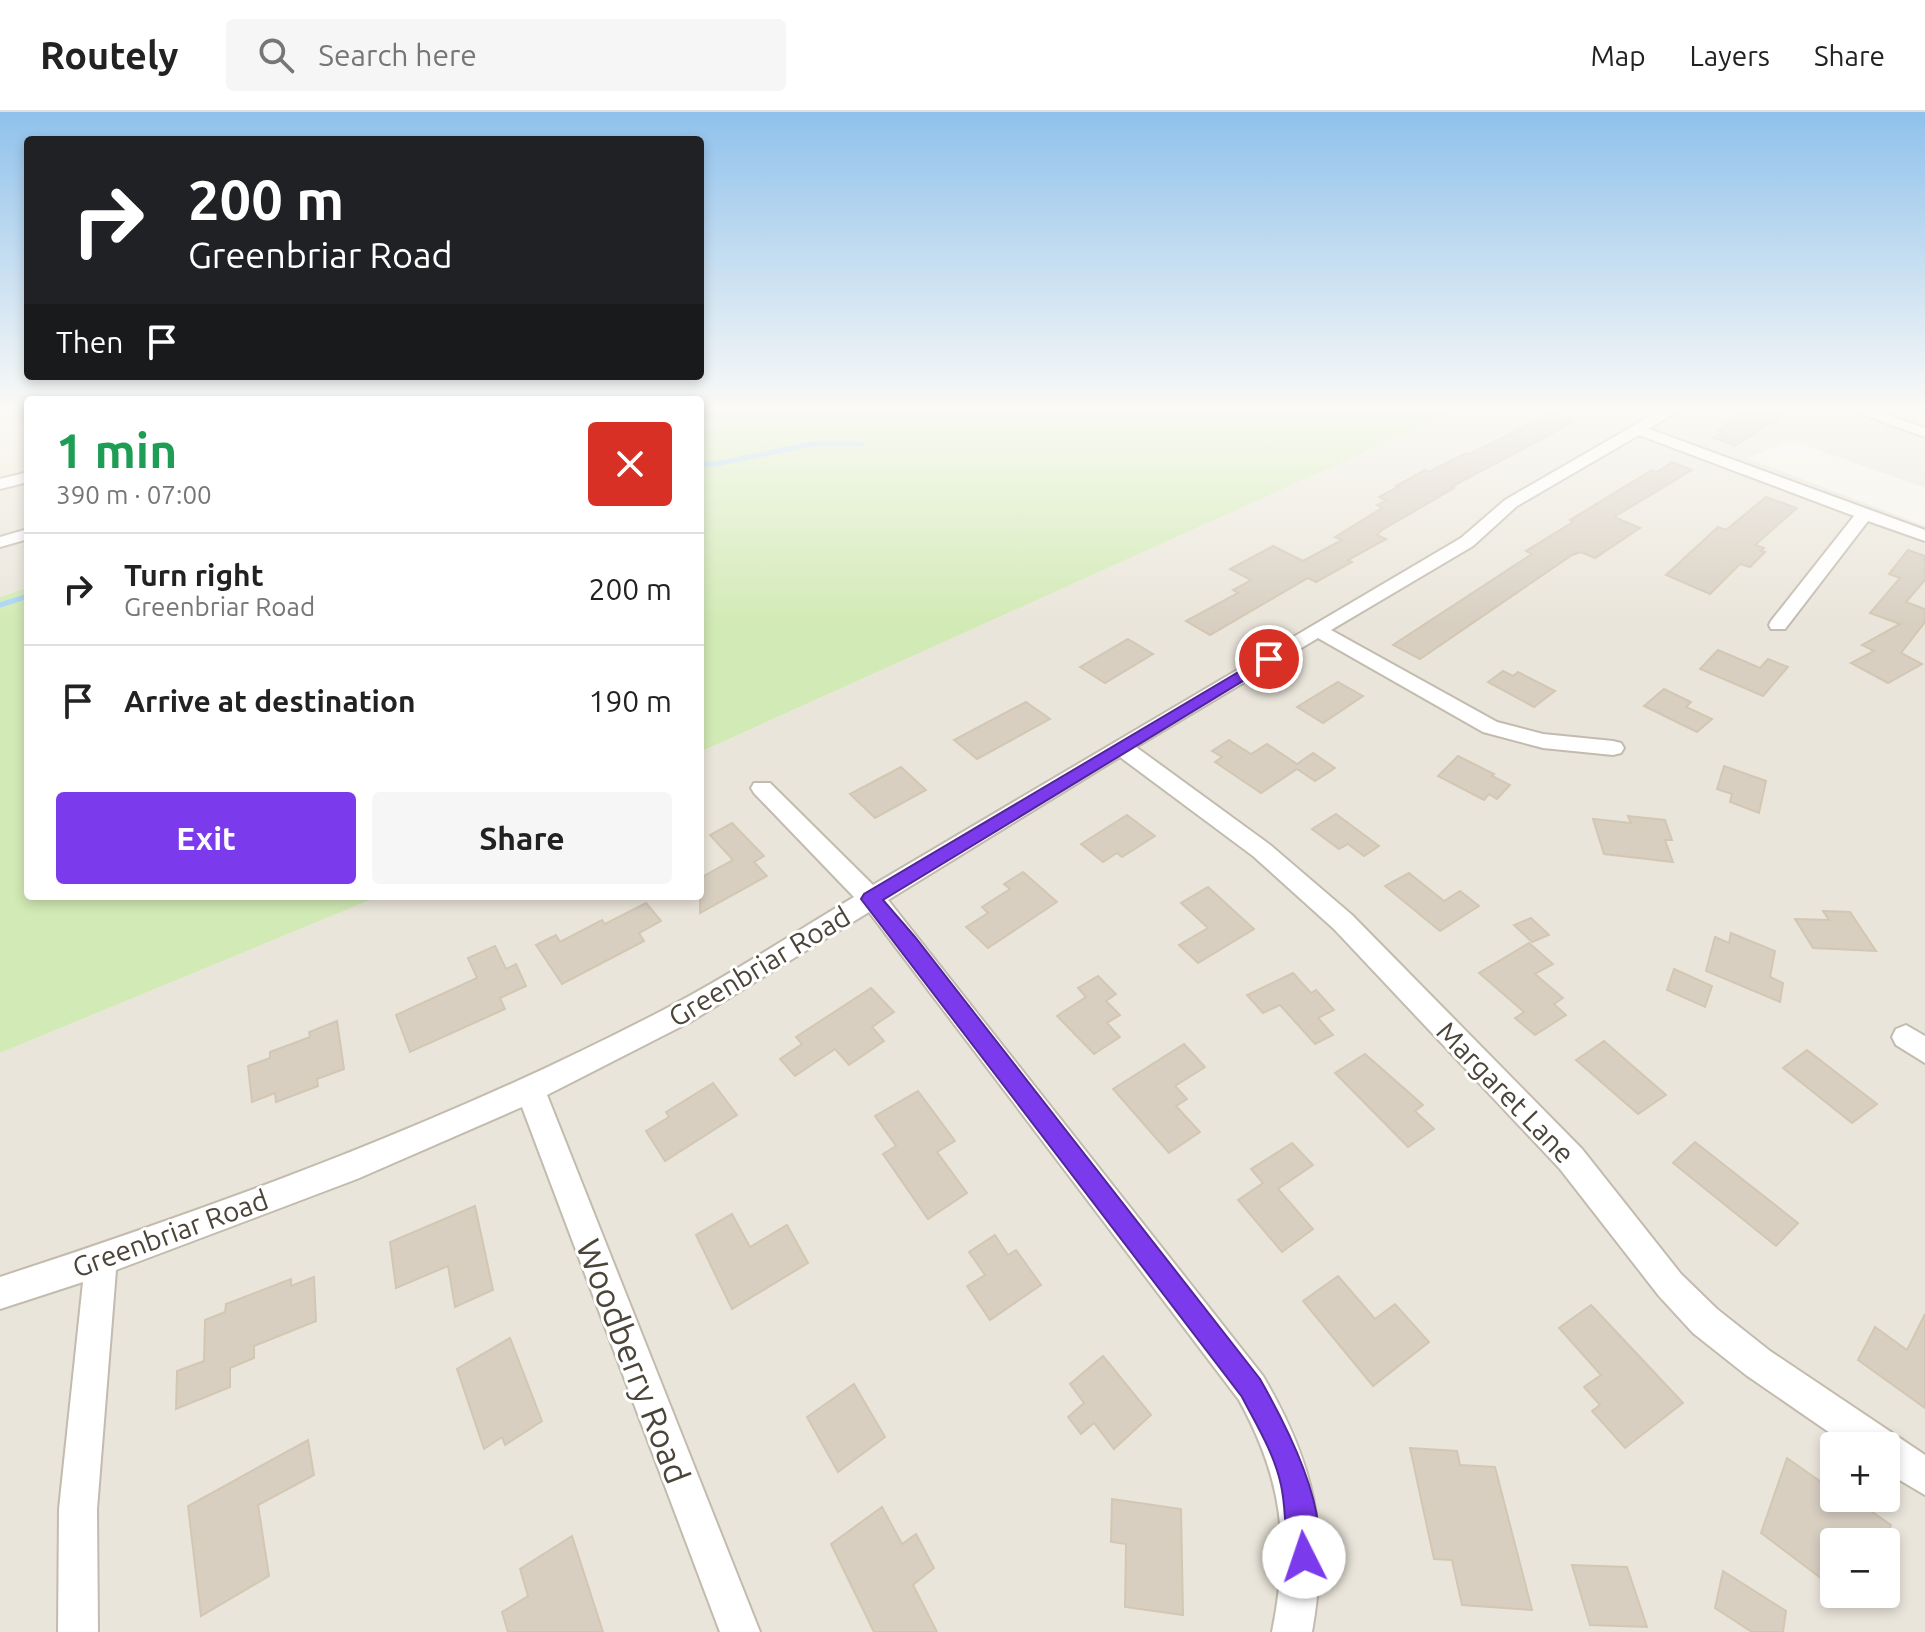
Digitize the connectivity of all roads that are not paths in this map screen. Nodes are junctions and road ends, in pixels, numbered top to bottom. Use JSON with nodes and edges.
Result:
{"nodes":[{"id":1,"x":1548,"y":482,"type":"edge"},
{"id":2,"x":1778,"y":482,"type":"edge"},
{"id":3,"x":1864,"y":514,"type":"junction"},
{"id":4,"x":24,"y":535,"type":"edge"},
{"id":5,"x":1925,"y":536,"type":"edge"},
{"id":6,"x":0,"y":542,"type":"edge"},
{"id":7,"x":1778,"y":625,"type":"dead end"},
{"id":8,"x":1317,"y":630,"type":"junction"},
{"id":9,"x":1121,"y":747,"type":"junction"},
{"id":10,"x":1613,"y":748,"type":"dead end"},
{"id":11,"x":762,"y":788,"type":"dead end"},
{"id":12,"x":870,"y":899,"type":"junction"},
{"id":13,"x":530,"y":1089,"type":"junction"},
{"id":14,"x":101,"y":1260,"type":"junction"},
{"id":15,"x":0,"y":1293,"type":"edge"},
{"id":16,"x":1859,"y":1432,"type":"edge"},
{"id":17,"x":1900,"y":1460,"type":"edge"},
{"id":18,"x":1925,"y":1477,"type":"edge"},
{"id":19,"x":78,"y":1632,"type":"edge"},
{"id":20,"x":740,"y":1632,"type":"edge"},
{"id":21,"x":1292,"y":1632,"type":"edge"}],
"edges":[{"from":1,"to":8,"type":"street","name":"Greenbriar Road"},
{"from":2,"to":3,"type":"street"},
{"from":3,"to":5,"type":"street"},
{"from":3,"to":7,"type":"street"},
{"from":4,"to":6,"type":"street"},
{"from":8,"to":9,"type":"street","name":"Greenbriar Road"},
{"from":8,"to":10,"type":"street"},
{"from":9,"to":12,"type":"street","name":"Greenbriar Road"},
{"from":9,"to":16,"type":"street","name":"Margaret Lane"},
{"from":11,"to":12,"type":"street"},
{"from":12,"to":13,"type":"street","name":"Greenbriar Road"},
{"from":12,"to":21,"type":"street"},
{"from":13,"to":14,"type":"street","name":"Greenbriar Road"},
{"from":13,"to":20,"type":"street","name":"Woodberry Road"},
{"from":14,"to":15,"type":"street","name":"Greenbriar Road"},
{"from":14,"to":19,"type":"street"},
{"from":17,"to":18,"type":"street"}]}
